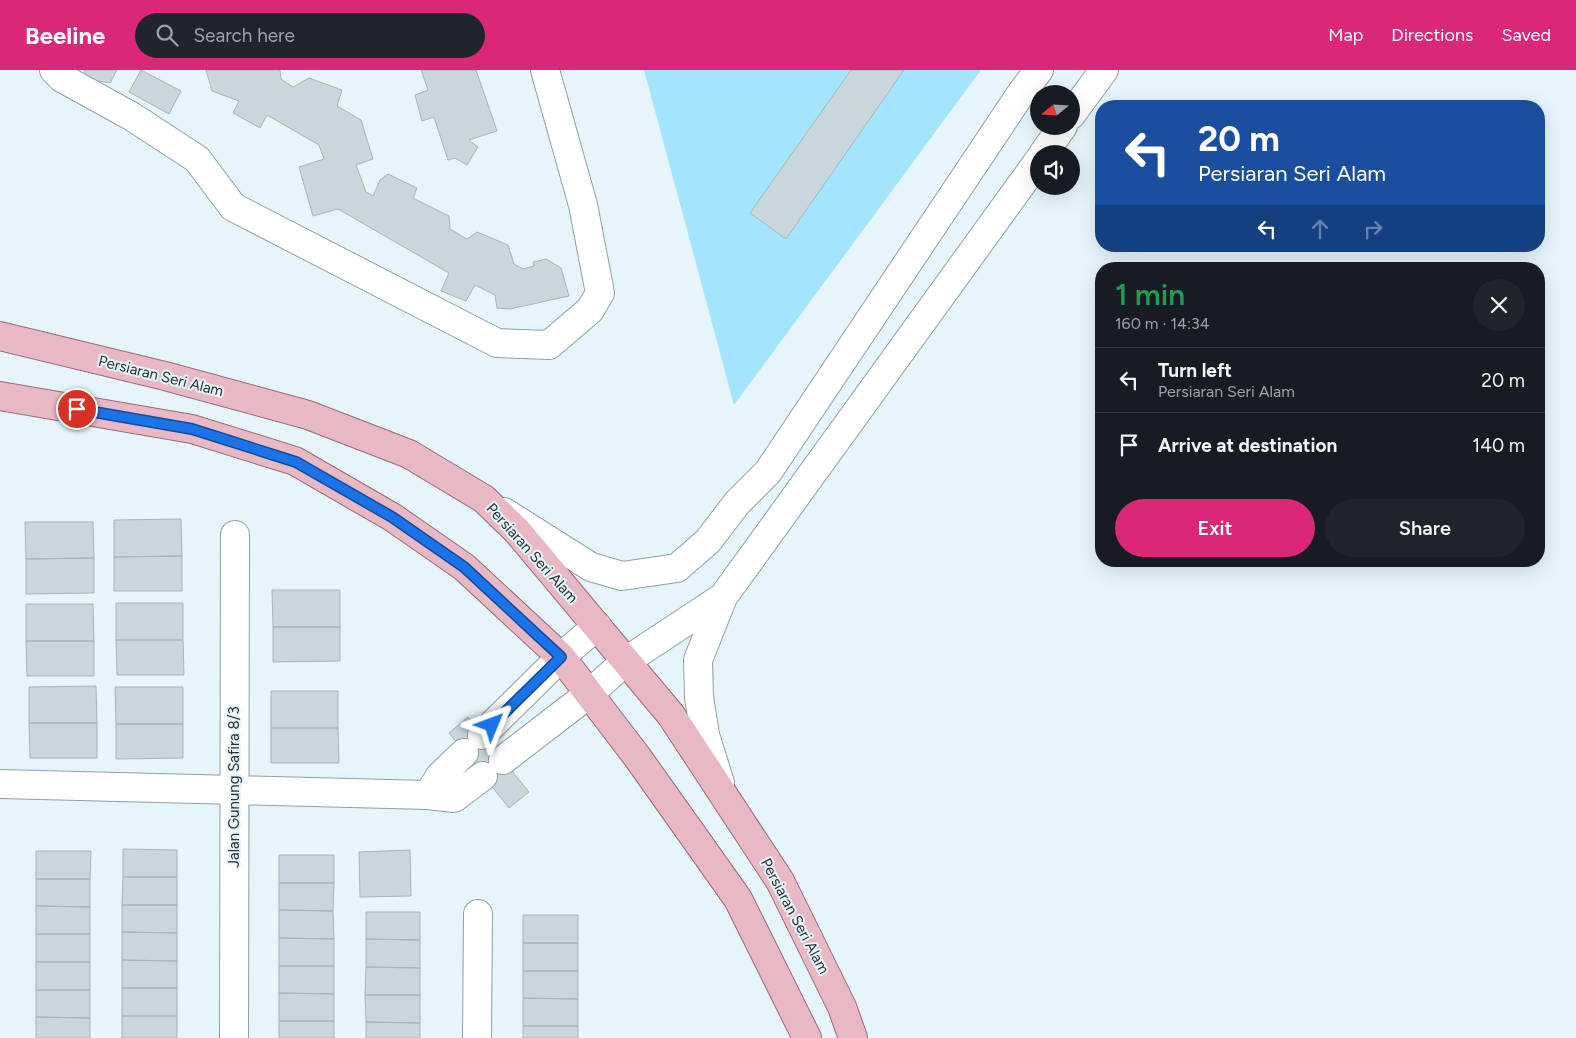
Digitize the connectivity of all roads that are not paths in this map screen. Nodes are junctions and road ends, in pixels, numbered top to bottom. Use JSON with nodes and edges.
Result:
{"nodes":[{"id":1,"x":54,"y":70,"type":"edge"},
{"id":2,"x":546,"y":70,"type":"edge"},
{"id":3,"x":1039,"y":70,"type":"edge"},
{"id":4,"x":1104,"y":70,"type":"edge"},
{"id":5,"x":1080,"y":103,"type":"edge"},
{"id":6,"x":1030,"y":172,"type":"edge"},
{"id":7,"x":0,"y":336,"type":"edge"},
{"id":8,"x":0,"y":396,"type":"edge"},
{"id":9,"x":484,"y":499,"type":"junction"},
{"id":10,"x":235,"y":535,"type":"dead end"},
{"id":11,"x":722,"y":596,"type":"junction"},
{"id":12,"x":597,"y":626,"type":"junction"},
{"id":13,"x":561,"y":657,"type":"junction"},
{"id":14,"x":626,"y":661,"type":"junction"},
{"id":15,"x":590,"y":693,"type":"junction"},
{"id":16,"x":479,"y":737,"type":"junction"},
{"id":17,"x":500,"y":762,"type":"junction"},
{"id":18,"x":0,"y":784,"type":"edge"},
{"id":19,"x":234,"y":790,"type":"junction"},
{"id":20,"x":723,"y":794,"type":"junction"},
{"id":21,"x":428,"y":795,"type":"junction"},
{"id":22,"x":478,"y":914,"type":"dead end"},
{"id":23,"x":234,"y":1038,"type":"edge"},
{"id":24,"x":477,"y":1038,"type":"edge"},
{"id":25,"x":807,"y":1038,"type":"edge"},
{"id":26,"x":853,"y":1038,"type":"edge"}],
"edges":[{"from":1,"to":2,"type":"street"},
{"from":3,"to":9,"type":"street"},
{"from":4,"to":5,"type":"street"},
{"from":6,"to":11,"type":"street"},
{"from":7,"to":9,"type":"main road","name":"Persiaran Seri Alam"},
{"from":8,"to":13,"type":"main road"},
{"from":9,"to":12,"type":"main road","name":"Persiaran Seri Alam"},
{"from":10,"to":19,"type":"street","name":"Jalan Gunung Safira 8/3"},
{"from":11,"to":14,"type":"street"},
{"from":11,"to":20,"type":"street"},
{"from":12,"to":13,"type":"street"},
{"from":12,"to":14,"type":"main road","name":"Persiaran Seri Alam"},
{"from":13,"to":15,"type":"main road"},
{"from":13,"to":16,"type":"street"},
{"from":14,"to":15,"type":"street"},
{"from":14,"to":20,"type":"main road","name":"Persiaran Seri Alam"},
{"from":15,"to":17,"type":"street"},
{"from":15,"to":25,"type":"main road"},
{"from":16,"to":17,"type":"street"},
{"from":16,"to":21,"type":"street"},
{"from":17,"to":21,"type":"street"},
{"from":18,"to":19,"type":"street"},
{"from":19,"to":21,"type":"street"},
{"from":19,"to":23,"type":"street","name":"Jalan Gunung Safira 8/3"},
{"from":20,"to":26,"type":"main road","name":"Persiaran Seri Alam"},
{"from":22,"to":24,"type":"street"}]}
